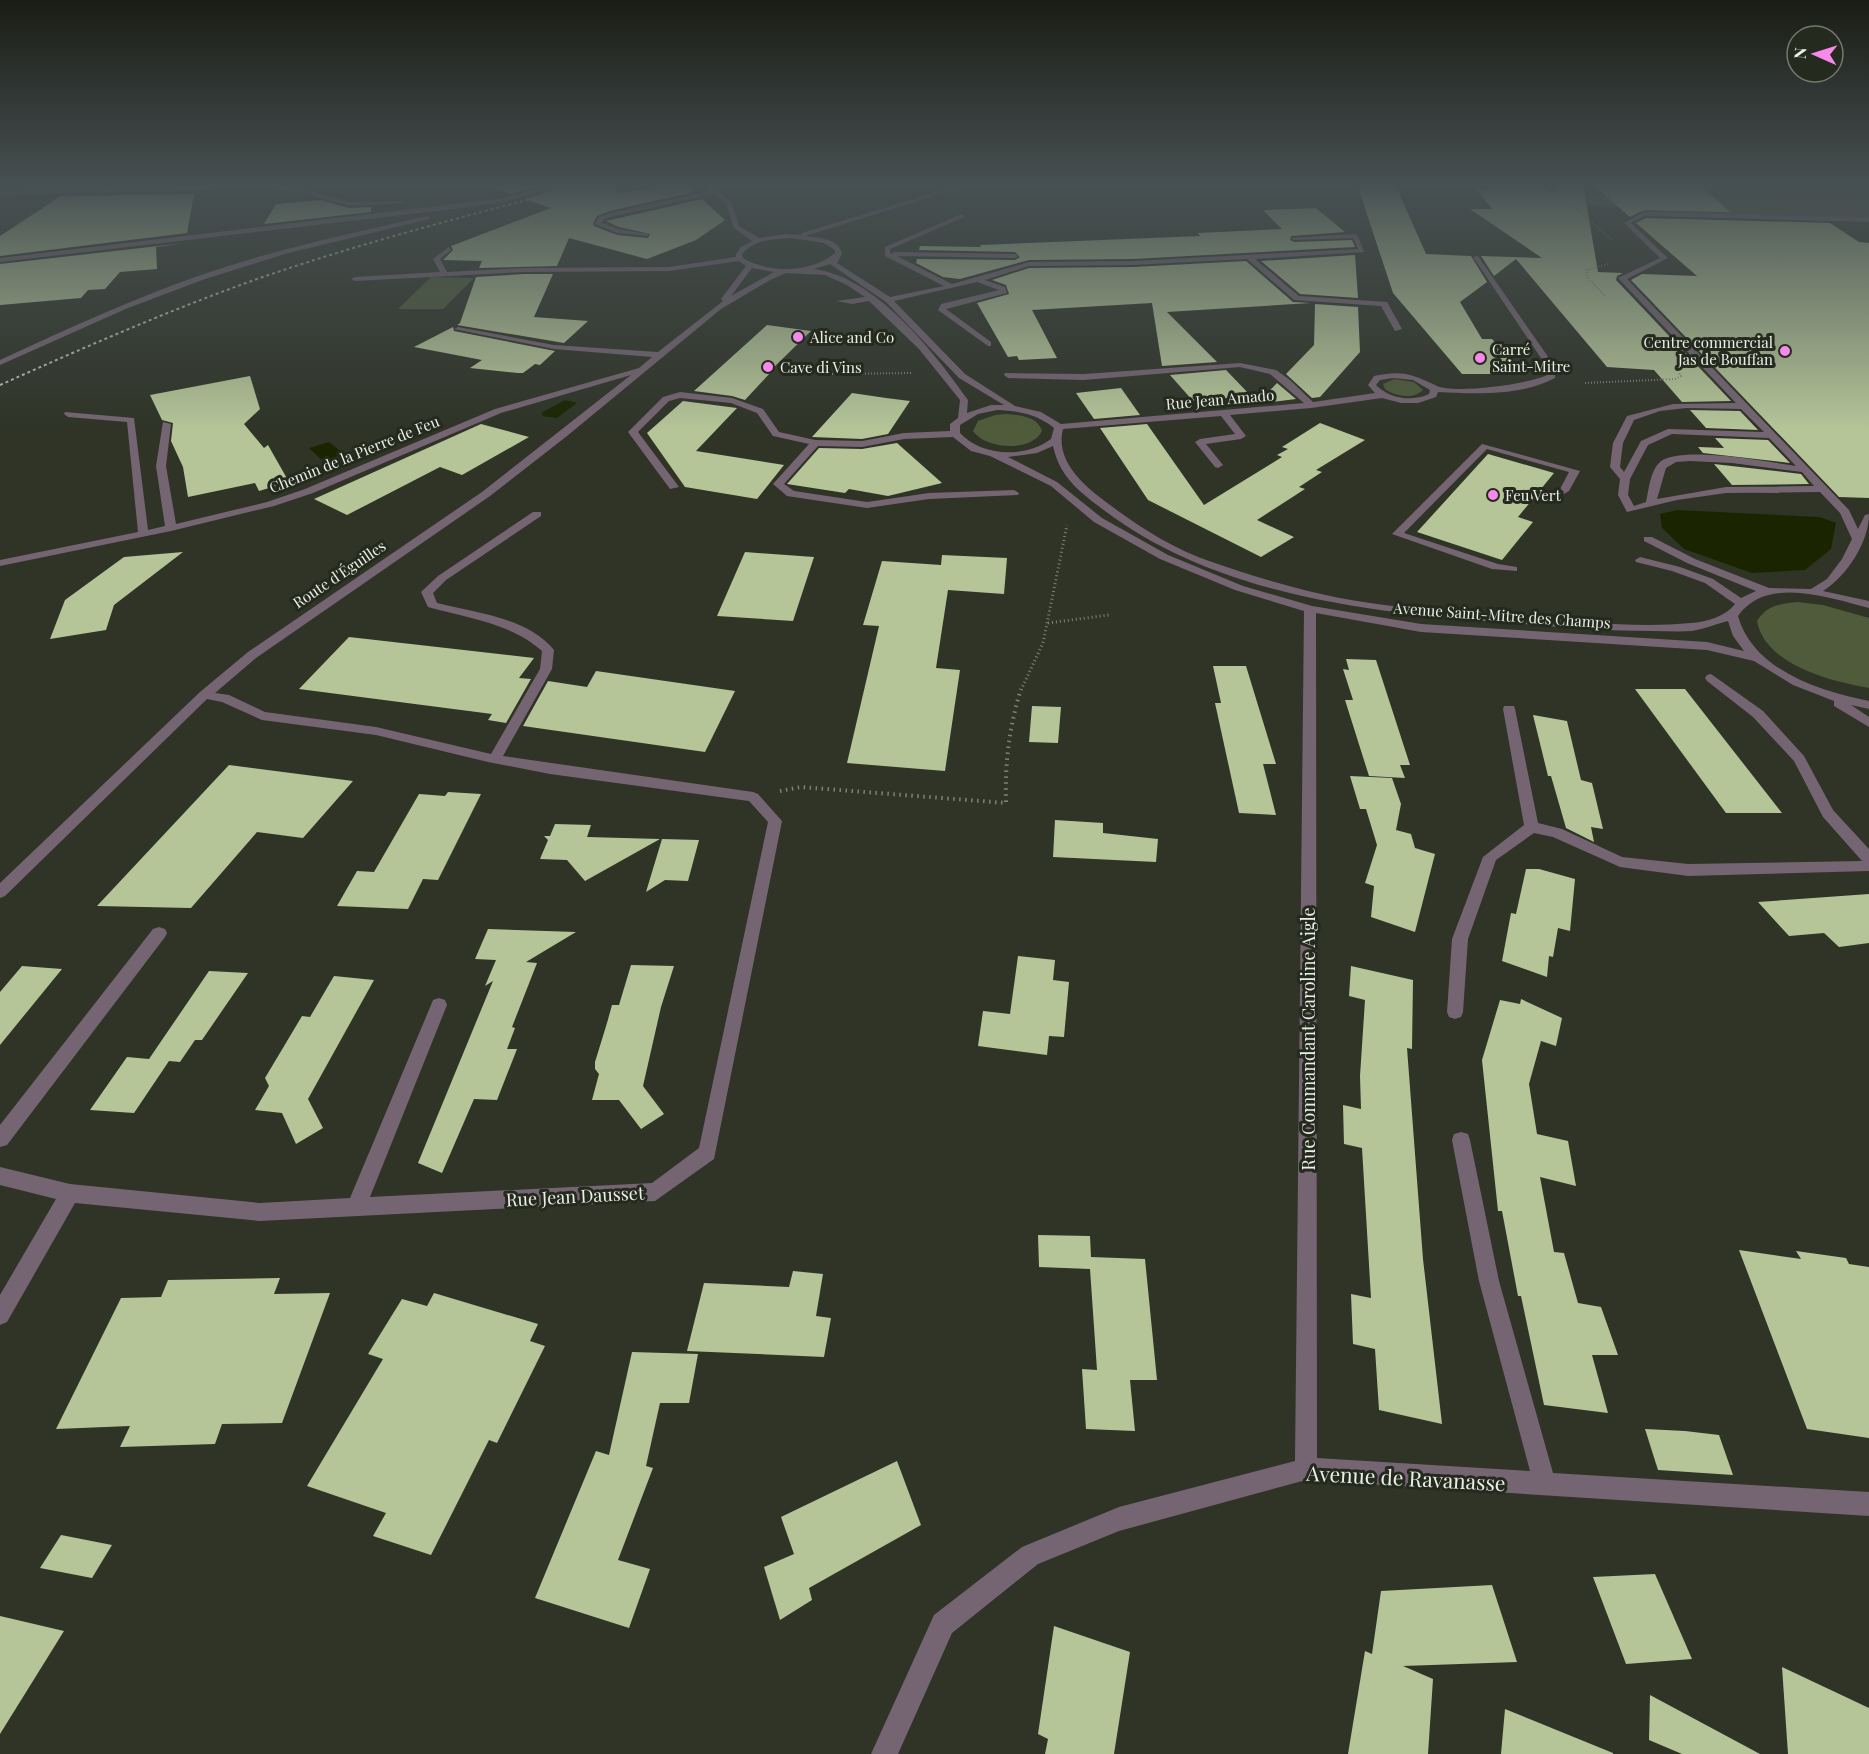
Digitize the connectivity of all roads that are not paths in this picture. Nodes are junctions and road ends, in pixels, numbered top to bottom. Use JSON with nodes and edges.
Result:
{"nodes":[{"id":1,"x":242,"y":266,"type":"edge"},
{"id":2,"x":440,"y":266,"type":"edge"},
{"id":3,"x":691,"y":266,"type":"edge"},
{"id":4,"x":750,"y":266,"type":"joint"},
{"id":5,"x":820,"y":266,"type":"edge"},
{"id":6,"x":835,"y":266,"type":"edge"},
{"id":7,"x":909,"y":266,"type":"edge"},
{"id":8,"x":1023,"y":266,"type":"edge"},
{"id":9,"x":1259,"y":266,"type":"edge"},
{"id":10,"x":1482,"y":266,"type":"edge"},
{"id":11,"x":1649,"y":266,"type":"edge"},
{"id":12,"x":795,"y":270,"type":"junction"},
{"id":13,"x":784,"y":271,"type":"junction"},
{"id":14,"x":445,"y":274,"type":"junction"},
{"id":15,"x":355,"y":279,"type":"dead end"},
{"id":16,"x":979,"y":280,"type":"junction"},
{"id":17,"x":951,"y":287,"type":"junction"},
{"id":18,"x":871,"y":297,"type":"junction"},
{"id":19,"x":889,"y":300,"type":"junction"},
{"id":20,"x":840,"y":301,"type":"dead end"},
{"id":21,"x":718,"y":307,"type":"junction"},
{"id":22,"x":458,"y":329,"type":"dead end"},
{"id":23,"x":1398,"y":329,"type":"dead end"},
{"id":24,"x":988,"y":344,"type":"dead end"},
{"id":25,"x":660,"y":355,"type":"junction"},
{"id":26,"x":0,"y":363,"type":"edge"},
{"id":27,"x":1569,"y":367,"type":"dead end"},
{"id":28,"x":644,"y":368,"type":"junction"},
{"id":29,"x":1552,"y":371,"type":"junction"},
{"id":30,"x":1008,"y":375,"type":"dead end"},
{"id":31,"x":1435,"y":389,"type":"junction"},
{"id":32,"x":1382,"y":395,"type":"junction"},
{"id":33,"x":1311,"y":405,"type":"junction"},
{"id":34,"x":1743,"y":406,"type":"junction"},
{"id":35,"x":1017,"y":408,"type":"junction"},
{"id":36,"x":1224,"y":413,"type":"junction"},
{"id":37,"x":68,"y":414,"type":"dead end"},
{"id":38,"x":962,"y":417,"type":"junction"},
{"id":39,"x":166,"y":424,"type":"dead end"},
{"id":40,"x":1058,"y":432,"type":"junction"},
{"id":41,"x":956,"y":435,"type":"junction"},
{"id":42,"x":1771,"y":435,"type":"junction"},
{"id":43,"x":815,"y":443,"type":"junction"},
{"id":44,"x":994,"y":454,"type":"junction"},
{"id":45,"x":1218,"y":465,"type":"dead end"},
{"id":46,"x":1805,"y":470,"type":"junction"},
{"id":47,"x":1624,"y":478,"type":"junction"},
{"id":48,"x":674,"y":487,"type":"dead end"},
{"id":49,"x":1823,"y":489,"type":"junction"},
{"id":50,"x":1564,"y":491,"type":"dead end"},
{"id":51,"x":1014,"y":493,"type":"dead end"},
{"id":52,"x":1652,"y":503,"type":"junction"},
{"id":53,"x":537,"y":514,"type":"dead end"},
{"id":54,"x":1868,"y":523,"type":"edge"},
{"id":55,"x":171,"y":528,"type":"junction"},
{"id":56,"x":142,"y":533,"type":"junction"},
{"id":57,"x":1857,"y":538,"type":"junction"},
{"id":58,"x":1648,"y":539,"type":"dead end"},
{"id":59,"x":1640,"y":560,"type":"dead end"},
{"id":60,"x":0,"y":564,"type":"edge"},
{"id":61,"x":1513,"y":569,"type":"dead end"},
{"id":62,"x":1768,"y":592,"type":"junction"},
{"id":63,"x":1813,"y":592,"type":"junction"},
{"id":64,"x":1741,"y":603,"type":"junction"},
{"id":65,"x":1869,"y":605,"type":"edge"},
{"id":66,"x":1310,"y":609,"type":"junction"},
{"id":67,"x":1732,"y":616,"type":"junction"},
{"id":68,"x":1758,"y":658,"type":"junction"},
{"id":69,"x":1711,"y":678,"type":"dead end"},
{"id":70,"x":1827,"y":694,"type":"junction"},
{"id":71,"x":204,"y":695,"type":"junction"},
{"id":72,"x":1869,"y":705,"type":"edge"},
{"id":73,"x":1509,"y":709,"type":"dead end"},
{"id":74,"x":1869,"y":723,"type":"edge"},
{"id":75,"x":495,"y":759,"type":"junction"},
{"id":76,"x":1532,"y":827,"type":"junction"},
{"id":77,"x":1869,"y":859,"type":"edge"},
{"id":78,"x":1869,"y":866,"type":"edge"},
{"id":79,"x":0,"y":892,"type":"edge"},
{"id":80,"x":159,"y":933,"type":"dead end"},
{"id":81,"x":439,"y":1005,"type":"dead end"},
{"id":82,"x":1455,"y":1012,"type":"dead end"},
{"id":83,"x":0,"y":1138,"type":"edge"},
{"id":84,"x":1461,"y":1140,"type":"dead end"},
{"id":85,"x":0,"y":1176,"type":"edge"},
{"id":86,"x":70,"y":1193,"type":"junction"},
{"id":87,"x":356,"y":1207,"type":"junction"},
{"id":88,"x":0,"y":1315,"type":"edge"},
{"id":89,"x":1306,"y":1469,"type":"junction"},
{"id":90,"x":1545,"y":1485,"type":"junction"},
{"id":91,"x":1869,"y":1503,"type":"edge"},
{"id":92,"x":884,"y":1754,"type":"edge"}],
"edges":[{"from":1,"to":26,"type":"street"},
{"from":2,"to":14,"type":"street"},
{"from":3,"to":14,"type":"street"},
{"from":4,"to":13,"type":"street"},
{"from":4,"to":21,"type":"street","name":"Route d'Éguilles"},
{"from":5,"to":12,"type":"street"},
{"from":6,"to":19,"type":"street"},
{"from":7,"to":17,"type":"street"},
{"from":8,"to":16,"type":"street"},
{"from":9,"to":23,"type":"street"},
{"from":10,"to":29,"type":"street"},
{"from":11,"to":34,"type":"street"},
{"from":12,"to":13,"type":"street"},
{"from":12,"to":18,"type":"street"},
{"from":13,"to":21,"type":"street","name":"Route d'Éguilles"},
{"from":14,"to":15,"type":"street"},
{"from":16,"to":17,"type":"street"},
{"from":16,"to":24,"type":"street"},
{"from":17,"to":19,"type":"street"},
{"from":18,"to":20,"type":"street"},
{"from":18,"to":38,"type":"street"},
{"from":19,"to":35,"type":"street"},
{"from":21,"to":25,"type":"street","name":"Route d'Éguilles"},
{"from":22,"to":25,"type":"street"},
{"from":25,"to":28,"type":"street","name":"Route d'Éguilles"},
{"from":27,"to":29,"type":"street"},
{"from":28,"to":55,"type":"street","name":"Chemin de la Pierre de Feu"},
{"from":28,"to":71,"type":"street","name":"Route d'Éguilles"},
{"from":29,"to":31,"type":"street"},
{"from":30,"to":33,"type":"street"},
{"from":31,"to":32,"type":"street","name":"Rue Jean Amado"},
{"from":31,"to":32,"type":"street"},
{"from":32,"to":33,"type":"street","name":"Rue Jean Amado"},
{"from":33,"to":36,"type":"street","name":"Rue Jean Amado"},
{"from":34,"to":42,"type":"street"},
{"from":34,"to":47,"type":"street"},
{"from":35,"to":38,"type":"street"},
{"from":35,"to":40,"type":"street"},
{"from":36,"to":40,"type":"street","name":"Rue Jean Amado"},
{"from":36,"to":45,"type":"street"},
{"from":37,"to":56,"type":"street"},
{"from":38,"to":41,"type":"street"},
{"from":39,"to":55,"type":"street"},
{"from":40,"to":44,"type":"street"},
{"from":40,"to":67,"type":"street","name":"Avenue Saint-Mitre des Champs"},
{"from":41,"to":43,"type":"street"},
{"from":41,"to":44,"type":"street"},
{"from":42,"to":46,"type":"street"},
{"from":42,"to":47,"type":"street"},
{"from":43,"to":48,"type":"street"},
{"from":43,"to":51,"type":"street"},
{"from":44,"to":66,"type":"street","name":"Avenue Saint-Mitre des Champs"},
{"from":46,"to":49,"type":"street"},
{"from":46,"to":52,"type":"street"},
{"from":47,"to":52,"type":"street"},
{"from":49,"to":52,"type":"street"},
{"from":49,"to":57,"type":"street"},
{"from":50,"to":61,"type":"street"},
{"from":53,"to":75,"type":"street"},
{"from":54,"to":57,"type":"street"},
{"from":55,"to":56,"type":"street","name":"Chemin de la Pierre de Feu"},
{"from":56,"to":60,"type":"street","name":"Chemin de la Pierre de Feu"},
{"from":57,"to":63,"type":"street"},
{"from":58,"to":62,"type":"street"},
{"from":59,"to":64,"type":"street"},
{"from":62,"to":63,"type":"street"},
{"from":62,"to":64,"type":"street"},
{"from":63,"to":65,"type":"street"},
{"from":64,"to":67,"type":"street"},
{"from":66,"to":68,"type":"street","name":"Avenue Saint-Mitre des Champs"},
{"from":66,"to":89,"type":"street","name":"Rue Commandant Caroline Aigle"},
{"from":67,"to":68,"type":"street"},
{"from":68,"to":70,"type":"street"},
{"from":69,"to":77,"type":"street"},
{"from":70,"to":72,"type":"street"},
{"from":70,"to":74,"type":"street"},
{"from":71,"to":75,"type":"street"},
{"from":71,"to":79,"type":"street","name":"Route d'Éguilles"},
{"from":73,"to":76,"type":"street"},
{"from":75,"to":87,"type":"street","name":"Rue Jean Dausset"},
{"from":76,"to":78,"type":"street"},
{"from":76,"to":82,"type":"street"},
{"from":80,"to":83,"type":"street"},
{"from":81,"to":87,"type":"street"},
{"from":84,"to":90,"type":"street"},
{"from":85,"to":86,"type":"street","name":"Rue Jean Dausset"},
{"from":86,"to":87,"type":"street","name":"Rue Jean Dausset"},
{"from":86,"to":88,"type":"street"},
{"from":89,"to":90,"type":"street","name":"Avenue de Ravanasse"},
{"from":89,"to":92,"type":"street","name":"Avenue de Ravanasse"},
{"from":90,"to":91,"type":"street","name":"Avenue de Ravanasse"}]}
